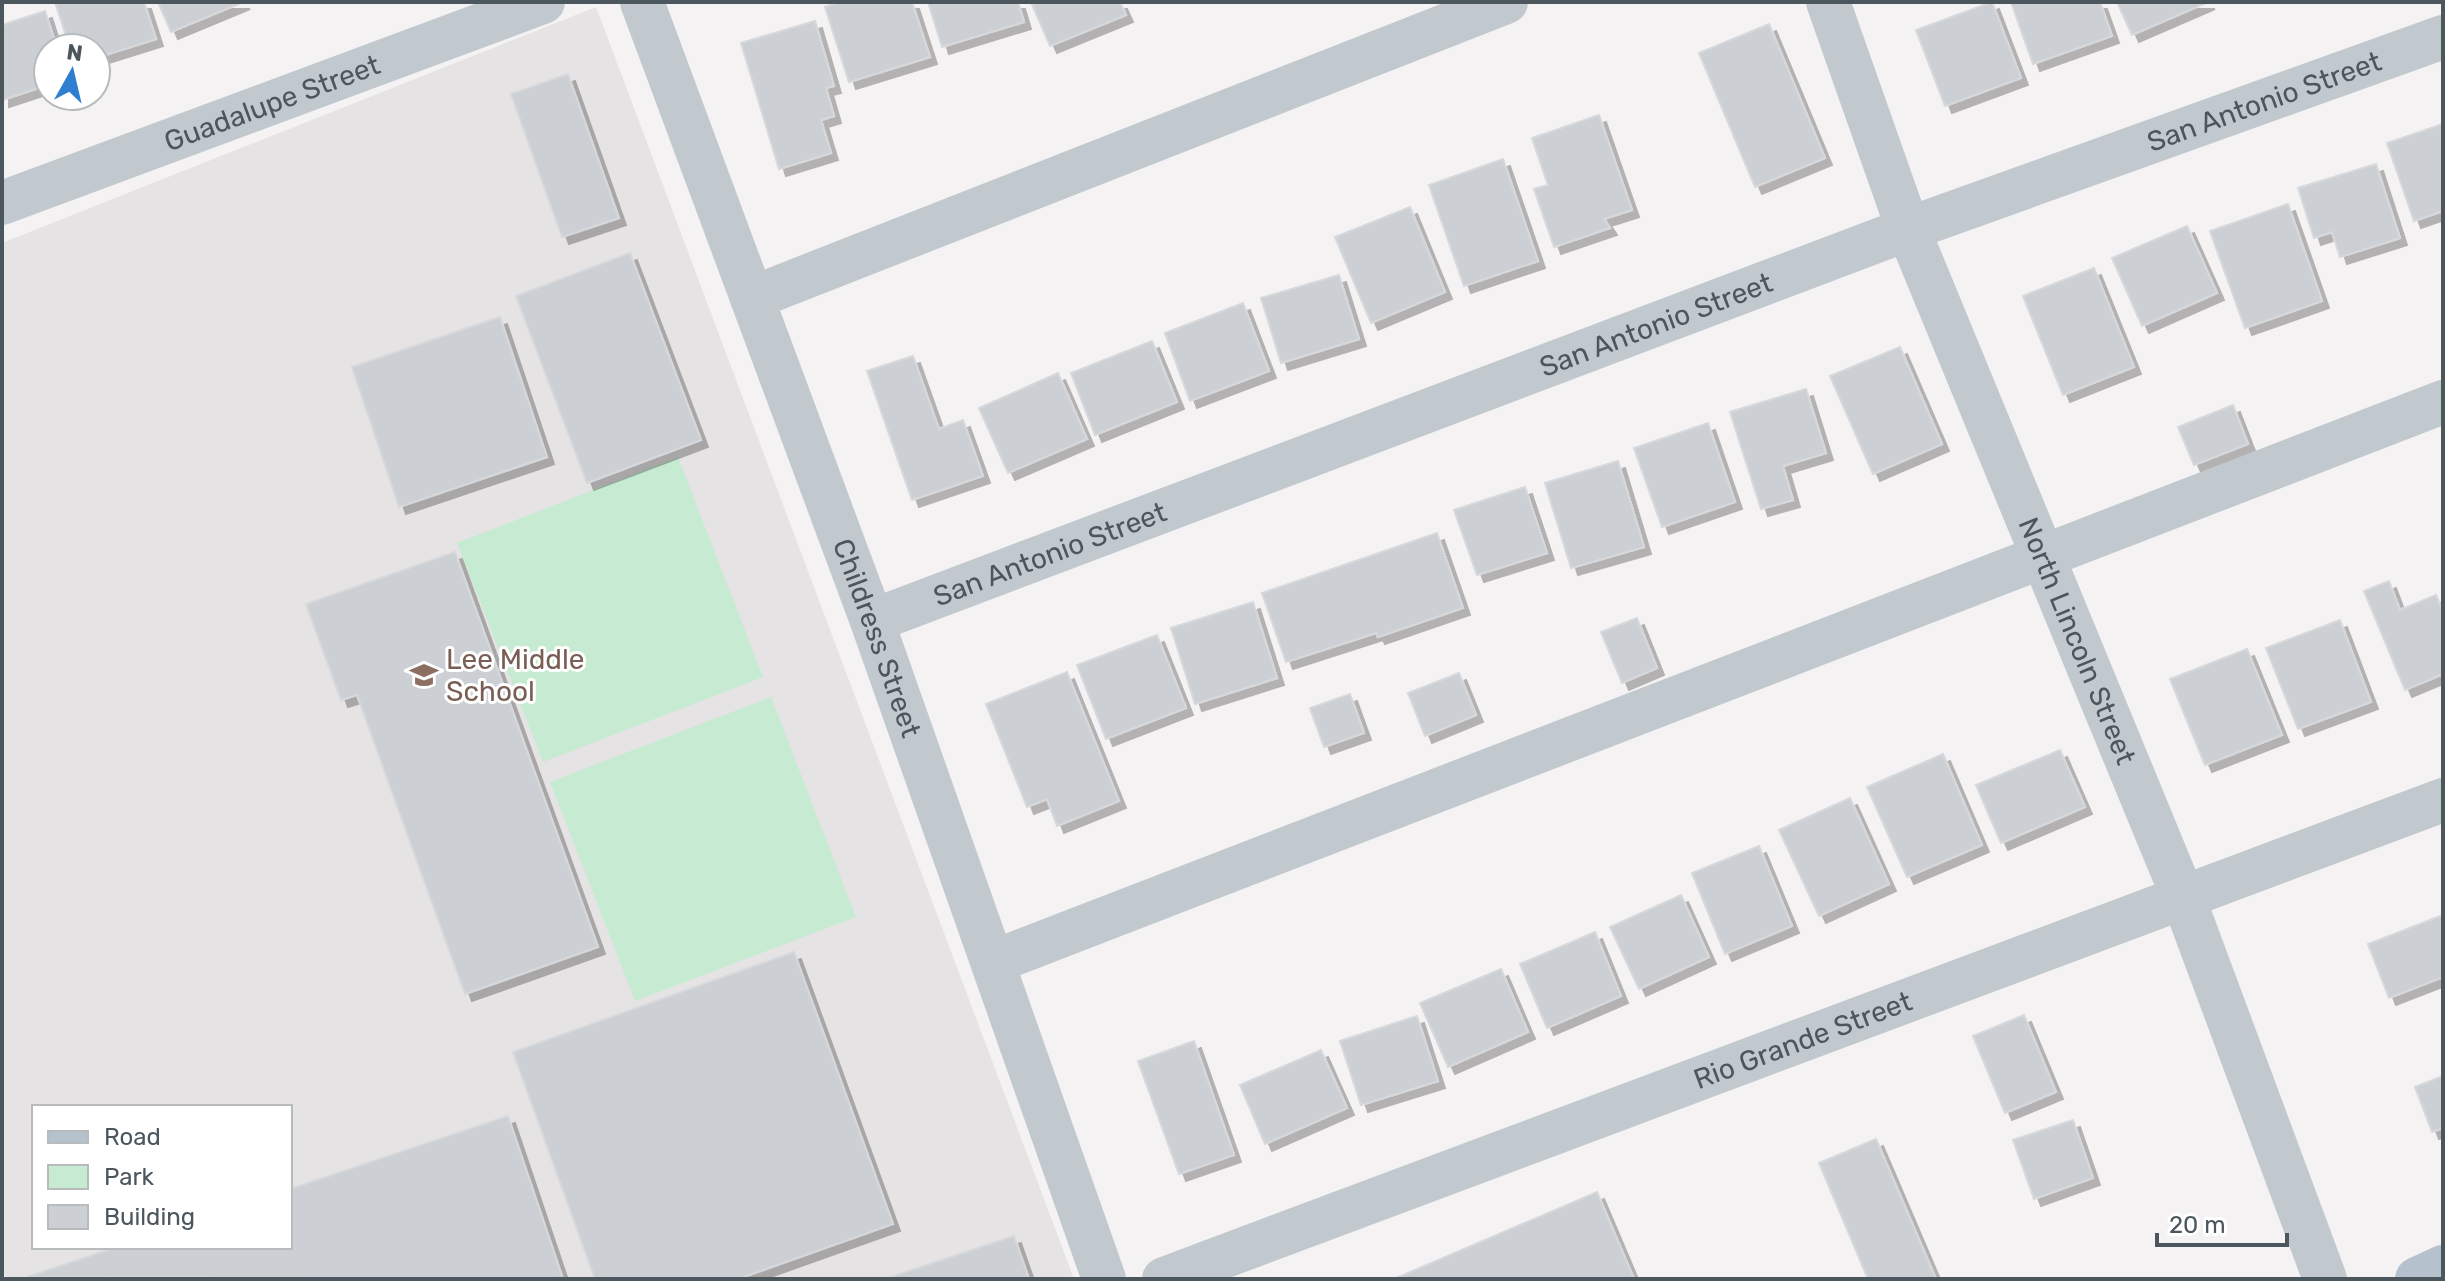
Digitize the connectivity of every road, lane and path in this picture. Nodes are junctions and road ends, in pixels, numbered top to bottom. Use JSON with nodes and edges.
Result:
{"nodes":[{"id":1,"x":543,"y":2,"type":"edge"},
{"id":2,"x":642,"y":2,"type":"edge"},
{"id":3,"x":1506,"y":2,"type":"edge"},
{"id":4,"x":1828,"y":2,"type":"edge"},
{"id":5,"x":2443,"y":37,"type":"edge"},
{"id":6,"x":2,"y":203,"type":"edge"},
{"id":7,"x":1908,"y":229,"type":"junction"},
{"id":8,"x":752,"y":298,"type":"junction"},
{"id":9,"x":2443,"y":402,"type":"edge"},
{"id":10,"x":2043,"y":557,"type":"junction"},
{"id":11,"x":872,"y":621,"type":"junction"},
{"id":12,"x":2443,"y":800,"type":"edge"},
{"id":13,"x":2183,"y":897,"type":"junction"},
{"id":14,"x":993,"y":962,"type":"junction"},
{"id":15,"x":2443,"y":1267,"type":"edge"},
{"id":16,"x":1104,"y":1279,"type":"edge"},
{"id":17,"x":1164,"y":1279,"type":"edge"},
{"id":18,"x":2325,"y":1279,"type":"edge"},
{"id":19,"x":2417,"y":1279,"type":"edge"}],
"edges":[{"from":1,"to":6,"type":"street","name":"Guadalupe Street"},
{"from":2,"to":8,"type":"street","name":"Childress Street"},
{"from":3,"to":8,"type":"street"},
{"from":4,"to":7,"type":"street","name":"North Lincoln Street"},
{"from":5,"to":7,"type":"street","name":"San Antonio Street"},
{"from":7,"to":10,"type":"street","name":"North Lincoln Street"},
{"from":7,"to":11,"type":"street","name":"San Antonio Street"},
{"from":8,"to":11,"type":"street","name":"Childress Street"},
{"from":9,"to":10,"type":"street"},
{"from":10,"to":13,"type":"street","name":"North Lincoln Street"},
{"from":10,"to":14,"type":"street"},
{"from":11,"to":14,"type":"street","name":"Childress Street"},
{"from":12,"to":13,"type":"street","name":"Rio Grande Street"},
{"from":13,"to":17,"type":"street","name":"Rio Grande Street"},
{"from":13,"to":18,"type":"street","name":"North Lincoln Street"},
{"from":14,"to":16,"type":"street","name":"Childress Street"},
{"from":15,"to":19,"type":"main road"}]}
